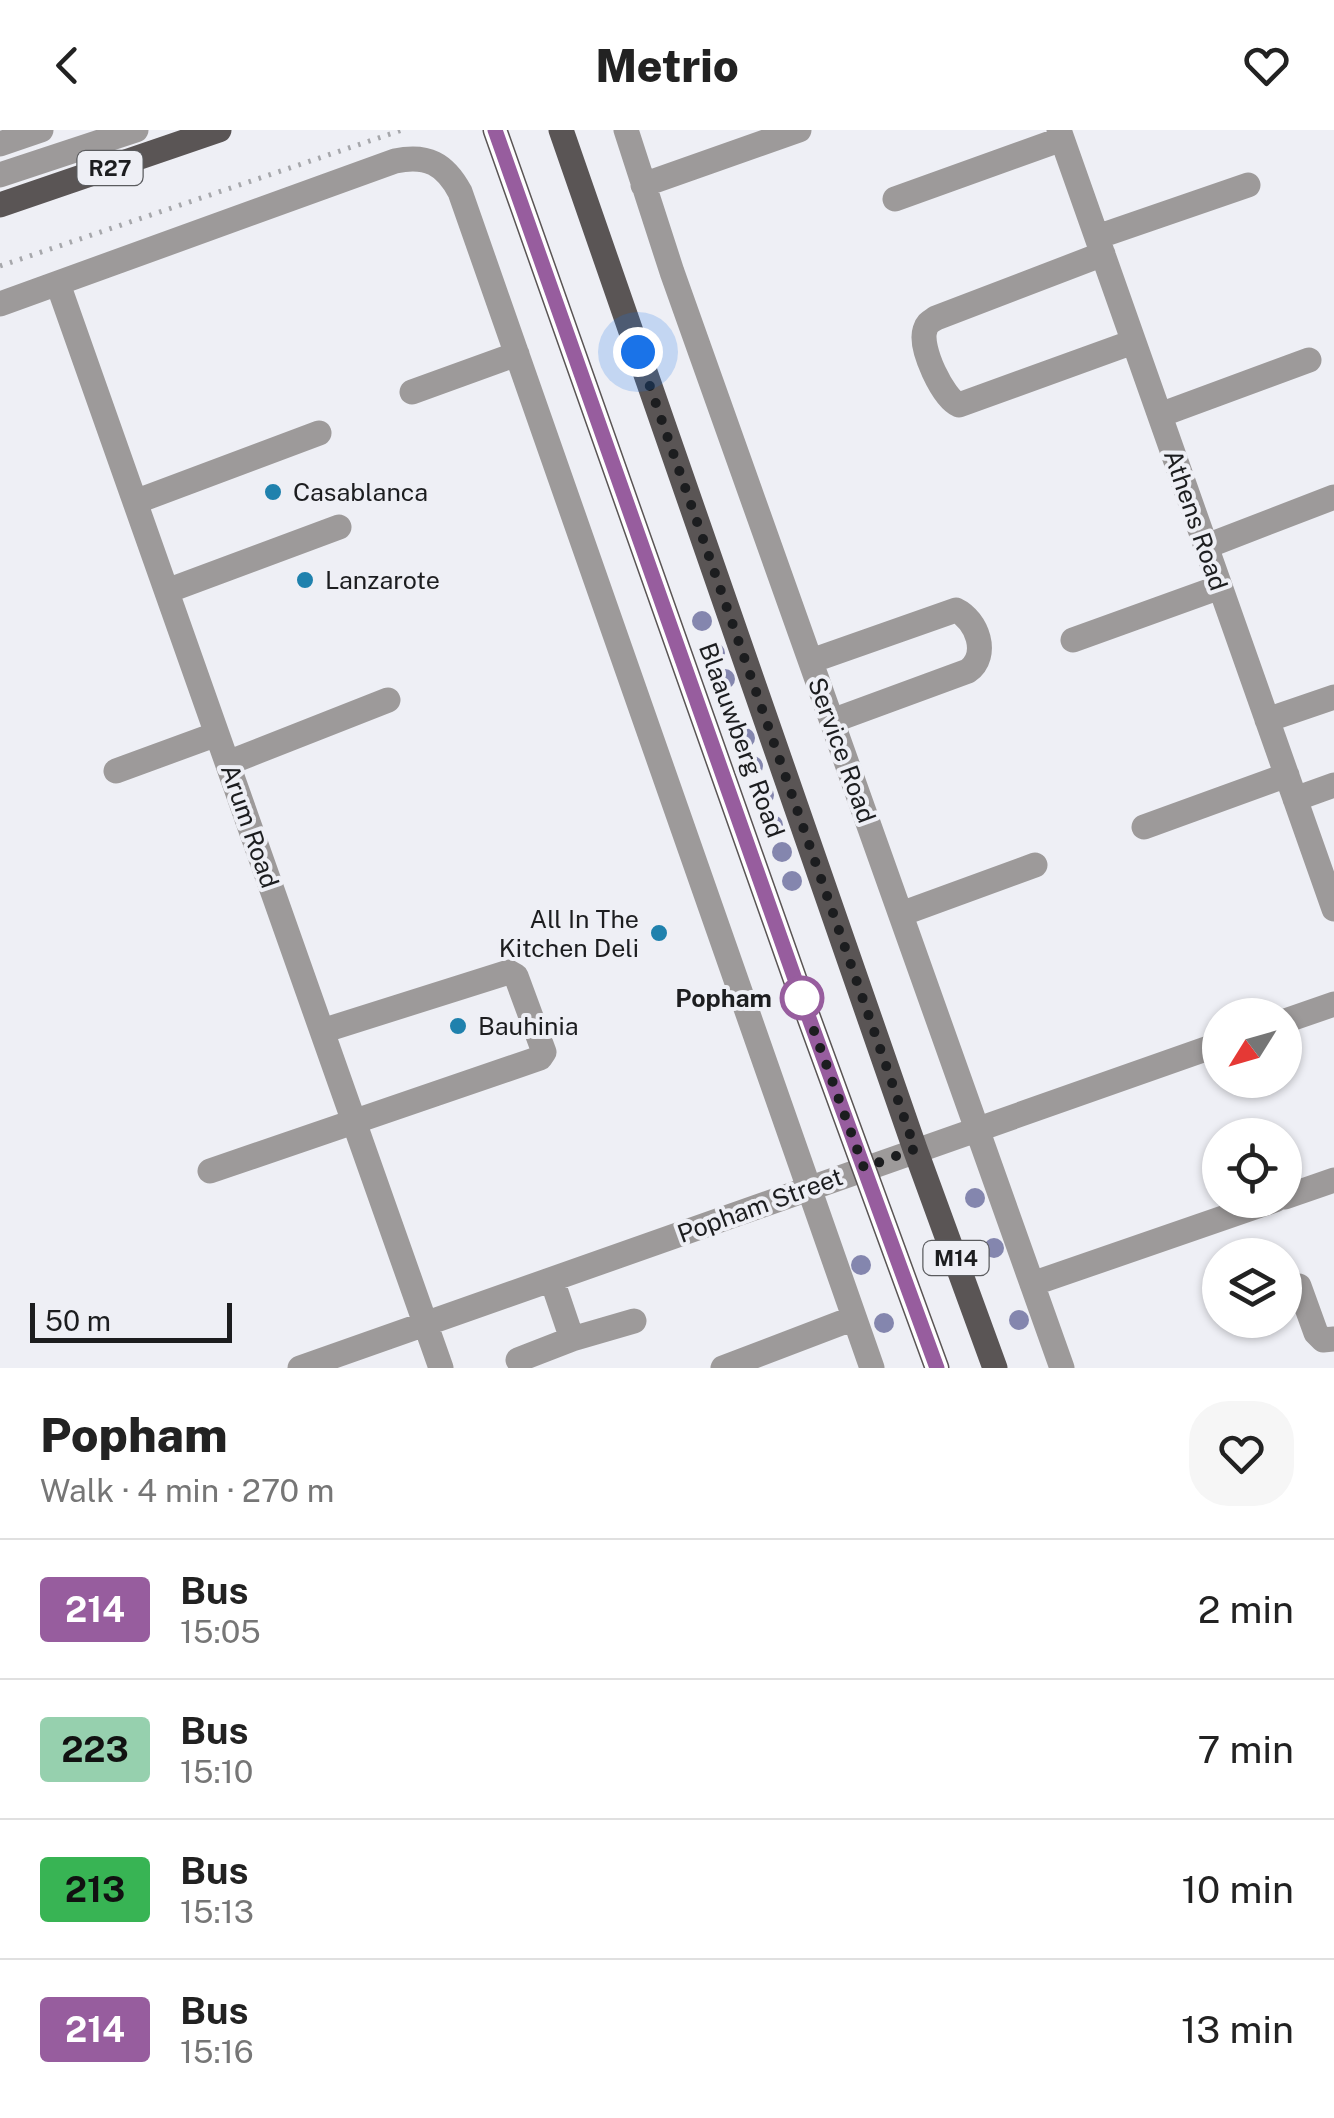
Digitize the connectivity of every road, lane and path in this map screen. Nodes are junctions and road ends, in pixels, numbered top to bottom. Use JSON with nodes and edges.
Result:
{"nodes":[{"id":1,"x":41,"y":130,"type":"edge"},
{"id":2,"x":136,"y":130,"type":"edge"},
{"id":3,"x":220,"y":130,"type":"edge"},
{"id":4,"x":402,"y":130,"type":"edge"},
{"id":5,"x":495,"y":130,"type":"edge"},
{"id":6,"x":561,"y":130,"type":"edge"},
{"id":7,"x":626,"y":130,"type":"edge"},
{"id":8,"x":799,"y":130,"type":"edge"},
{"id":9,"x":1060,"y":134,"type":"edge"},
{"id":10,"x":0,"y":144,"type":"edge"},
{"id":11,"x":0,"y":174,"type":"edge"},
{"id":12,"x":643,"y":185,"type":"junction"},
{"id":13,"x":1248,"y":185,"type":"dead end"},
{"id":14,"x":895,"y":199,"type":"dead end"},
{"id":15,"x":0,"y":205,"type":"edge"},
{"id":16,"x":1100,"y":246,"type":"junction"},
{"id":17,"x":0,"y":266,"type":"edge"},
{"id":18,"x":58,"y":284,"type":"junction"},
{"id":19,"x":0,"y":304,"type":"edge"},
{"id":20,"x":1133,"y":342,"type":"junction"},
{"id":21,"x":517,"y":354,"type":"junction"},
{"id":22,"x":1309,"y":360,"type":"dead end"},
{"id":23,"x":412,"y":392,"type":"dead end"},
{"id":24,"x":1160,"y":415,"type":"junction"},
{"id":25,"x":319,"y":433,"type":"dead end"},
{"id":26,"x":1334,"y":497,"type":"edge"},
{"id":27,"x":135,"y":502,"type":"junction"},
{"id":28,"x":339,"y":527,"type":"dead end"},
{"id":29,"x":1207,"y":546,"type":"junction"},
{"id":30,"x":1220,"y":587,"type":"junction"},
{"id":31,"x":167,"y":591,"type":"junction"},
{"id":32,"x":1073,"y":640,"type":"dead end"},
{"id":33,"x":811,"y":661,"type":"junction"},
{"id":34,"x":1334,"y":697,"type":"edge"},
{"id":35,"x":388,"y":700,"type":"dead end"},
{"id":36,"x":1267,"y":720,"type":"junction"},
{"id":37,"x":832,"y":721,"type":"junction"},
{"id":38,"x":217,"y":734,"type":"junction"},
{"id":39,"x":228,"y":764,"type":"junction"},
{"id":40,"x":116,"y":771,"type":"dead end"},
{"id":41,"x":1334,"y":786,"type":"edge"},
{"id":42,"x":1291,"y":787,"type":"junction"},
{"id":43,"x":1144,"y":827,"type":"dead end"},
{"id":44,"x":1035,"y":865,"type":"dead end"},
{"id":45,"x":1334,"y":909,"type":"edge"},
{"id":46,"x":901,"y":914,"type":"junction"},
{"id":47,"x":1334,"y":1004,"type":"edge"},
{"id":48,"x":1302,"y":1015,"type":"edge"},
{"id":49,"x":322,"y":1031,"type":"junction"},
{"id":50,"x":1202,"y":1050,"type":"edge"},
{"id":51,"x":354,"y":1122,"type":"junction"},
{"id":52,"x":977,"y":1129,"type":"junction"},
{"id":53,"x":915,"y":1149,"type":"junction"},
{"id":54,"x":864,"y":1168,"type":"junction"},
{"id":55,"x":210,"y":1171,"type":"dead end"},
{"id":56,"x":1334,"y":1180,"type":"edge"},
{"id":57,"x":808,"y":1188,"type":"junction"},
{"id":58,"x":1302,"y":1191,"type":"edge"},
{"id":59,"x":1224,"y":1218,"type":"edge"},
{"id":60,"x":552,"y":1280,"type":"junction"},
{"id":61,"x":1032,"y":1284,"type":"junction"},
{"id":62,"x":1302,"y":1294,"type":"edge"},
{"id":63,"x":854,"y":1318,"type":"junction"},
{"id":64,"x":634,"y":1321,"type":"dead end"},
{"id":65,"x":426,"y":1324,"type":"junction"},
{"id":66,"x":572,"y":1339,"type":"junction"},
{"id":67,"x":1334,"y":1339,"type":"edge"},
{"id":68,"x":518,"y":1360,"type":"dead end"},
{"id":69,"x":729,"y":1367,"type":"edge"},
{"id":70,"x":300,"y":1368,"type":"edge"},
{"id":71,"x":442,"y":1368,"type":"edge"},
{"id":72,"x":872,"y":1368,"type":"edge"},
{"id":73,"x":937,"y":1368,"type":"edge"},
{"id":74,"x":996,"y":1368,"type":"edge"},
{"id":75,"x":1062,"y":1368,"type":"edge"}],
"edges":[{"from":1,"to":10,"type":"street"},
{"from":2,"to":11,"type":"street"},
{"from":3,"to":15,"type":"main road","number":"R27"},
{"from":4,"to":17,"type":"path"},
{"from":5,"to":54,"type":"main road","name":"Blaauwberg Road","number":"M14"},
{"from":6,"to":53,"type":"main road","name":"Blaauwberg Road","number":"M14"},
{"from":7,"to":12,"type":"street","name":"Service Road"},
{"from":8,"to":12,"type":"street"},
{"from":9,"to":14,"type":"street"},
{"from":9,"to":16,"type":"street","name":"Athens Road"},
{"from":12,"to":33,"type":"street","name":"Service Road"},
{"from":13,"to":16,"type":"street"},
{"from":16,"to":20,"type":"street","name":"Athens Road"},
{"from":16,"to":20,"type":"street"},
{"from":18,"to":19,"type":"street"},
{"from":18,"to":21,"type":"street"},
{"from":18,"to":27,"type":"street","name":"Arum Road"},
{"from":20,"to":24,"type":"street","name":"Athens Road"},
{"from":21,"to":23,"type":"street"},
{"from":21,"to":57,"type":"street"},
{"from":22,"to":24,"type":"street"},
{"from":24,"to":29,"type":"street","name":"Athens Road"},
{"from":25,"to":27,"type":"street"},
{"from":26,"to":29,"type":"street"},
{"from":27,"to":31,"type":"street","name":"Arum Road"},
{"from":28,"to":31,"type":"street"},
{"from":29,"to":30,"type":"street","name":"Athens Road"},
{"from":30,"to":32,"type":"street"},
{"from":30,"to":36,"type":"street","name":"Athens Road"},
{"from":31,"to":38,"type":"street","name":"Arum Road"},
{"from":33,"to":37,"type":"street","name":"Service Road"},
{"from":33,"to":37,"type":"street"},
{"from":34,"to":36,"type":"street"},
{"from":35,"to":39,"type":"street"},
{"from":36,"to":42,"type":"street","name":"Athens Road"},
{"from":37,"to":46,"type":"street","name":"Service Road"},
{"from":38,"to":39,"type":"street","name":"Arum Road"},
{"from":38,"to":40,"type":"street"},
{"from":39,"to":49,"type":"street","name":"Arum Road"},
{"from":41,"to":42,"type":"street"},
{"from":42,"to":43,"type":"street"},
{"from":42,"to":45,"type":"street","name":"Athens Road"},
{"from":44,"to":46,"type":"street"},
{"from":46,"to":52,"type":"street","name":"Service Road"},
{"from":47,"to":48,"type":"street"},
{"from":49,"to":51,"type":"street","name":"Arum Road"},
{"from":49,"to":51,"type":"street"},
{"from":50,"to":52,"type":"street","name":"Popham Street"},
{"from":51,"to":55,"type":"street"},
{"from":51,"to":65,"type":"street","name":"Arum Road"},
{"from":52,"to":53,"type":"street","name":"Popham Street"},
{"from":52,"to":61,"type":"street","name":"Service Road"},
{"from":53,"to":54,"type":"street","name":"Popham Street"},
{"from":53,"to":74,"type":"main road","name":"Blaauwberg Road","number":"M14"},
{"from":54,"to":57,"type":"street","name":"Popham Street"},
{"from":54,"to":73,"type":"main road","name":"Blaauwberg Road","number":"M14"},
{"from":56,"to":58,"type":"street"},
{"from":57,"to":60,"type":"street","name":"Popham Street"},
{"from":57,"to":63,"type":"street"},
{"from":59,"to":61,"type":"street"},
{"from":60,"to":65,"type":"street","name":"Popham Street"},
{"from":60,"to":66,"type":"street"},
{"from":61,"to":75,"type":"street","name":"Service Road"},
{"from":62,"to":67,"type":"street"},
{"from":63,"to":69,"type":"street"},
{"from":63,"to":72,"type":"street"},
{"from":64,"to":66,"type":"street"},
{"from":65,"to":70,"type":"street","name":"Popham Street"},
{"from":65,"to":71,"type":"street","name":"Arum Road"},
{"from":66,"to":68,"type":"street"}]}
